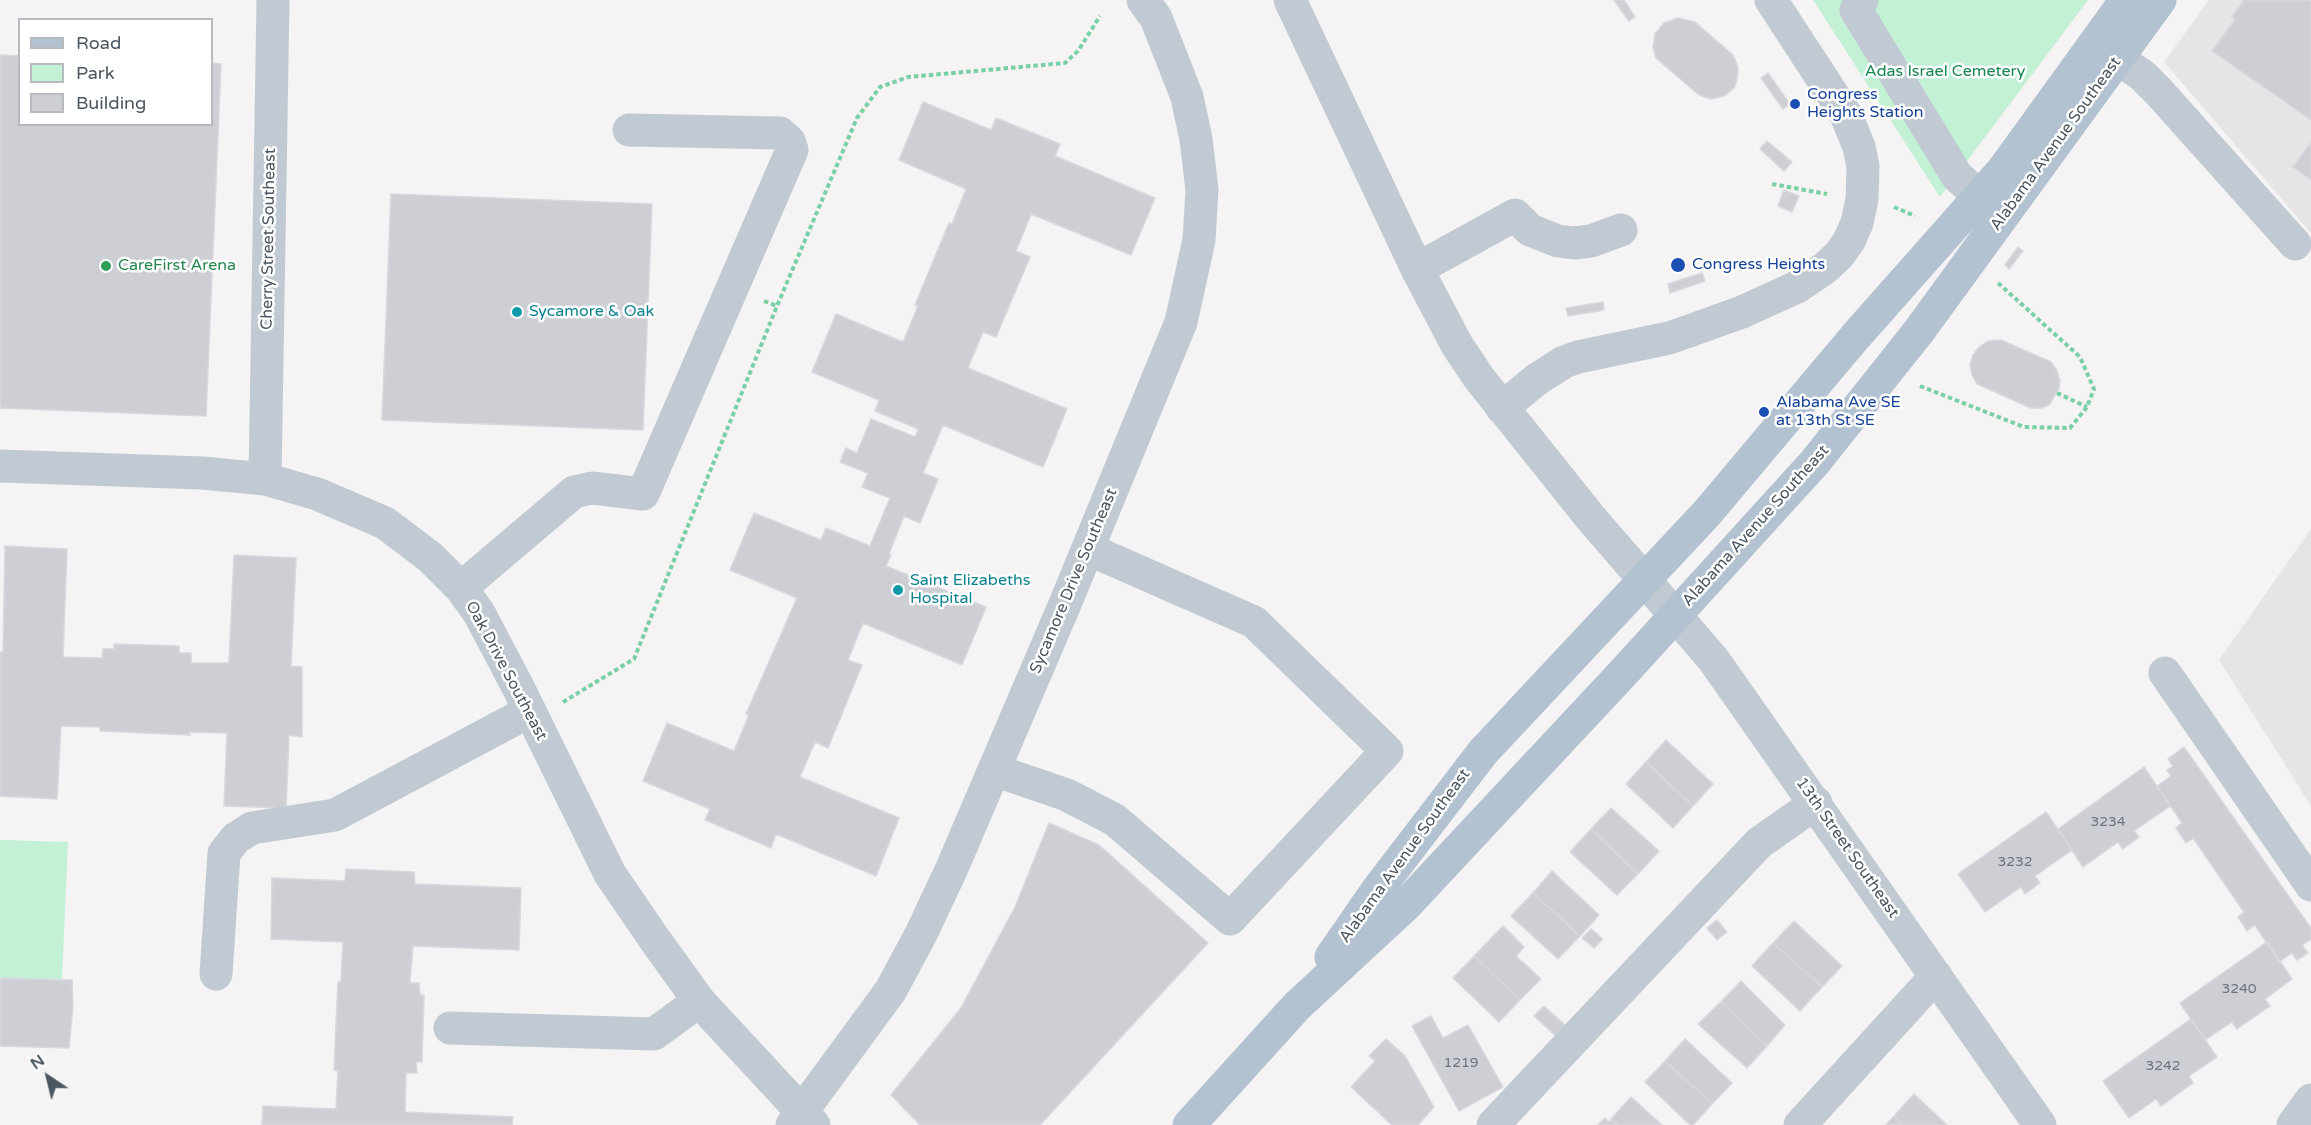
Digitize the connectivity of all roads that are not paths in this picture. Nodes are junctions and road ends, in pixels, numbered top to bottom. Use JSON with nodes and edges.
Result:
{"nodes":[{"id":1,"x":273,"y":0,"type":"edge"},
{"id":2,"x":1143,"y":0,"type":"edge"},
{"id":3,"x":1290,"y":0,"type":"edge"},
{"id":4,"x":1771,"y":0,"type":"edge"},
{"id":5,"x":1862,"y":0,"type":"edge"},
{"id":6,"x":2126,"y":0,"type":"edge"},
{"id":7,"x":2160,"y":0,"type":"edge"},
{"id":8,"x":2118,"y":59,"type":"junction"},
{"id":9,"x":629,"y":130,"type":"dead end"},
{"id":10,"x":1980,"y":197,"type":"junction"},
{"id":11,"x":1621,"y":230,"type":"dead end"},
{"id":12,"x":2295,"y":244,"type":"dead end"},
{"id":13,"x":1417,"y":269,"type":"junction"},
{"id":14,"x":1502,"y":408,"type":"junction"},
{"id":15,"x":0,"y":466,"type":"edge"},
{"id":16,"x":265,"y":479,"type":"junction"},
{"id":17,"x":1088,"y":549,"type":"junction"},
{"id":18,"x":1644,"y":579,"type":"junction"},
{"id":19,"x":461,"y":588,"type":"junction"},
{"id":20,"x":1676,"y":615,"type":"junction"},
{"id":21,"x":2165,"y":673,"type":"dead end"},
{"id":22,"x":532,"y":715,"type":"junction"},
{"id":23,"x":994,"y":770,"type":"junction"},
{"id":24,"x":1816,"y":803,"type":"junction"},
{"id":25,"x":2311,"y":885,"type":"edge"},
{"id":26,"x":216,"y":974,"type":"dead end"},
{"id":27,"x":1936,"y":976,"type":"junction"},
{"id":28,"x":699,"y":1001,"type":"junction"},
{"id":29,"x":1297,"y":1006,"type":"junction"},
{"id":30,"x":450,"y":1028,"type":"dead end"},
{"id":31,"x":2311,"y":1100,"type":"edge"},
{"id":32,"x":803,"y":1121,"type":"edge"},
{"id":33,"x":1189,"y":1125,"type":"edge"},
{"id":34,"x":1493,"y":1125,"type":"edge"},
{"id":35,"x":1800,"y":1125,"type":"edge"},
{"id":36,"x":2040,"y":1125,"type":"edge"},
{"id":37,"x":2293,"y":1125,"type":"edge"}],
"edges":[{"from":1,"to":16,"type":"street","name":"Cherry Street Southeast"},
{"from":2,"to":17,"type":"street","name":"Sycamore Drive Southeast"},
{"from":3,"to":13,"type":"street","name":"13th Street Southeast"},
{"from":4,"to":14,"type":"street"},
{"from":5,"to":10,"type":"street"},
{"from":6,"to":10,"type":"main road","name":"Alabama Avenue Southeast"},
{"from":7,"to":8,"type":"main road","name":"Alabama Avenue Southeast"},
{"from":8,"to":12,"type":"street"},
{"from":8,"to":20,"type":"main road","name":"Alabama Avenue Southeast"},
{"from":9,"to":19,"type":"street"},
{"from":10,"to":18,"type":"main road","name":"Alabama Avenue Southeast"},
{"from":11,"to":13,"type":"street"},
{"from":13,"to":14,"type":"street","name":"13th Street Southeast"},
{"from":14,"to":18,"type":"street","name":"13th Street Southeast"},
{"from":15,"to":16,"type":"street","name":"Oak Drive Southeast"},
{"from":16,"to":19,"type":"street","name":"Oak Drive Southeast"},
{"from":17,"to":23,"type":"street","name":"Sycamore Drive Southeast"},
{"from":17,"to":23,"type":"street"},
{"from":18,"to":20,"type":"street","name":"13th Street Southeast"},
{"from":18,"to":29,"type":"main road","name":"Alabama Avenue Southeast"},
{"from":19,"to":22,"type":"street","name":"Oak Drive Southeast"},
{"from":20,"to":24,"type":"street","name":"13th Street Southeast"},
{"from":20,"to":29,"type":"main road","name":"Alabama Avenue Southeast"},
{"from":21,"to":25,"type":"street"},
{"from":22,"to":26,"type":"street"},
{"from":22,"to":28,"type":"street","name":"Oak Drive Southeast"},
{"from":23,"to":32,"type":"street","name":"Sycamore Drive Southeast"},
{"from":24,"to":27,"type":"street","name":"13th Street Southeast"},
{"from":24,"to":34,"type":"street"},
{"from":27,"to":35,"type":"street"},
{"from":27,"to":36,"type":"street","name":"13th Street Southeast"},
{"from":28,"to":30,"type":"street"},
{"from":28,"to":32,"type":"street","name":"Oak Drive Southeast"},
{"from":29,"to":33,"type":"main road","name":"Alabama Avenue Southeast"},
{"from":31,"to":37,"type":"street"}]}
